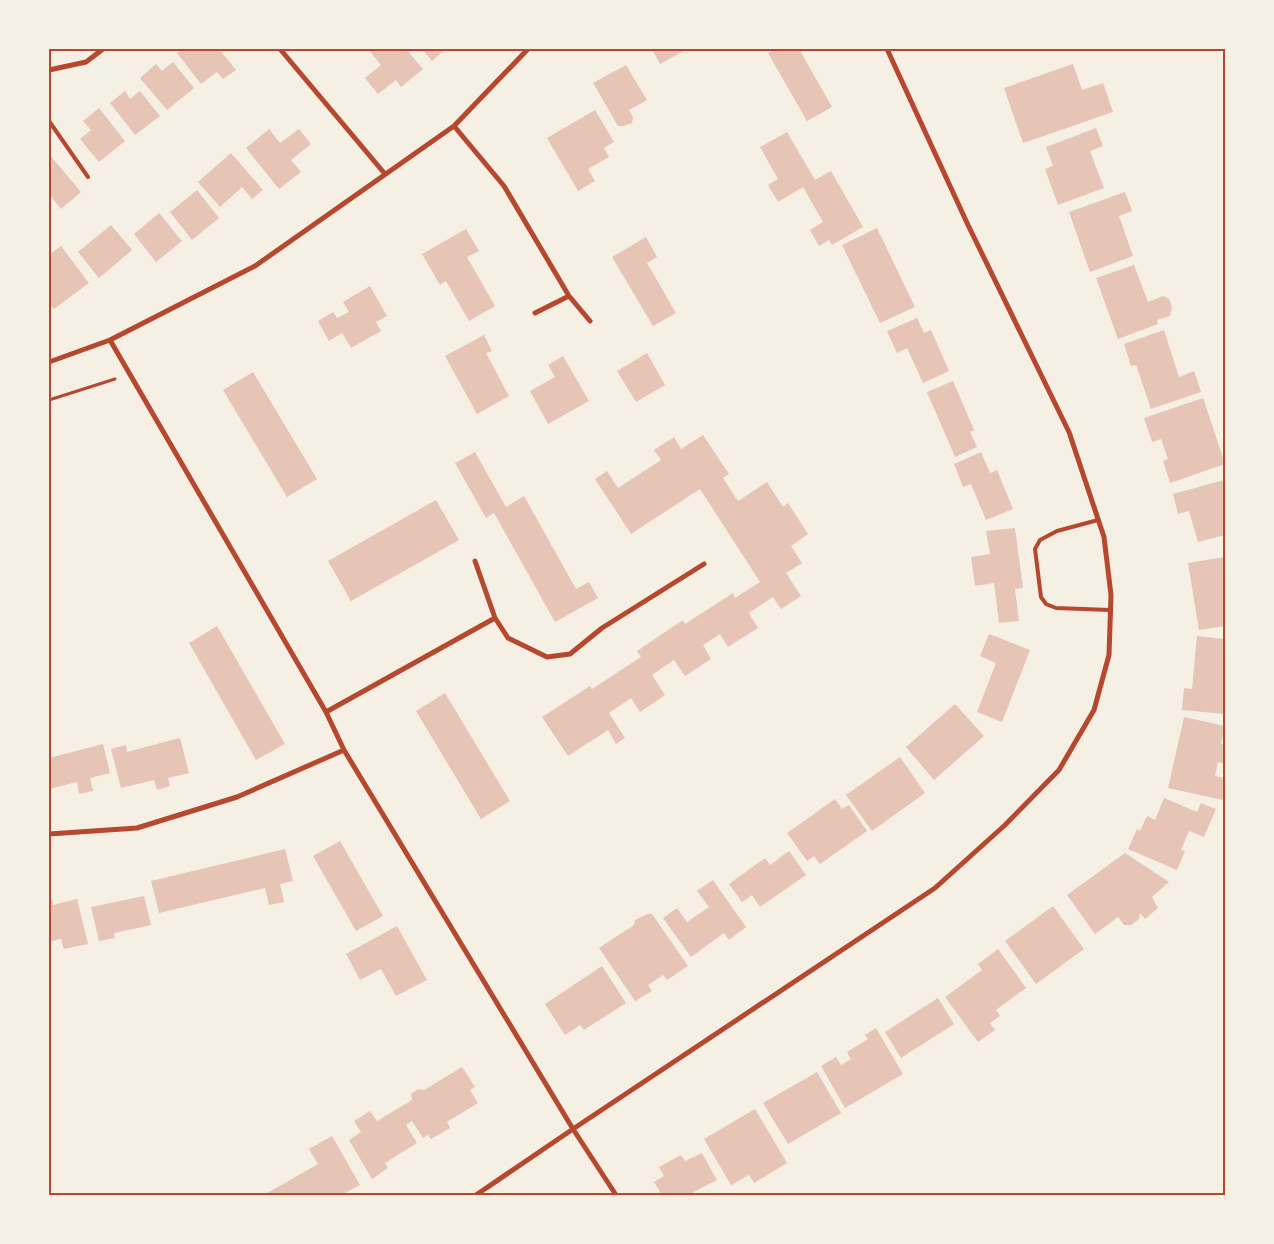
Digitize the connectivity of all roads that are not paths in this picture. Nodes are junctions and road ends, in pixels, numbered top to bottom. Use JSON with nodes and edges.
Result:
{"nodes":[{"id":1,"x":103,"y":49,"type":"edge"},
{"id":2,"x":280,"y":49,"type":"edge"},
{"id":3,"x":528,"y":49,"type":"edge"},
{"id":4,"x":887,"y":49,"type":"edge"},
{"id":5,"x":49,"y":71,"type":"edge"},
{"id":6,"x":49,"y":121,"type":"edge"},
{"id":7,"x":454,"y":126,"type":"junction"},
{"id":8,"x":385,"y":174,"type":"junction"},
{"id":9,"x":88,"y":177,"type":"dead end"},
{"id":10,"x":569,"y":296,"type":"junction"},
{"id":11,"x":535,"y":313,"type":"dead end"},
{"id":12,"x":590,"y":321,"type":"dead end"},
{"id":13,"x":110,"y":340,"type":"junction"},
{"id":14,"x":49,"y":362,"type":"edge"},
{"id":15,"x":1098,"y":520,"type":"junction"},
{"id":16,"x":475,"y":560,"type":"dead end"},
{"id":17,"x":704,"y":564,"type":"dead end"},
{"id":18,"x":1110,"y":610,"type":"junction"},
{"id":19,"x":495,"y":618,"type":"junction"},
{"id":20,"x":326,"y":712,"type":"junction"},
{"id":21,"x":344,"y":750,"type":"junction"},
{"id":22,"x":49,"y":834,"type":"edge"},
{"id":23,"x":573,"y":1129,"type":"junction"},
{"id":24,"x":476,"y":1195,"type":"edge"},
{"id":25,"x":616,"y":1195,"type":"edge"}],
"edges":[{"from":1,"to":5,"type":"street"},
{"from":2,"to":8,"type":"street"},
{"from":3,"to":7,"type":"street"},
{"from":4,"to":15,"type":"street"},
{"from":6,"to":9,"type":"lane"},
{"from":7,"to":8,"type":"street"},
{"from":7,"to":10,"type":"street"},
{"from":8,"to":13,"type":"street"},
{"from":10,"to":11,"type":"street"},
{"from":10,"to":12,"type":"street"},
{"from":13,"to":14,"type":"street"},
{"from":13,"to":20,"type":"street"},
{"from":15,"to":18,"type":"street"},
{"from":15,"to":18,"type":"lane"},
{"from":16,"to":19,"type":"street"},
{"from":17,"to":19,"type":"street"},
{"from":18,"to":23,"type":"street"},
{"from":19,"to":20,"type":"street"},
{"from":20,"to":21,"type":"street"},
{"from":21,"to":22,"type":"street"},
{"from":21,"to":23,"type":"street"},
{"from":23,"to":24,"type":"street"},
{"from":23,"to":25,"type":"street"}]}
